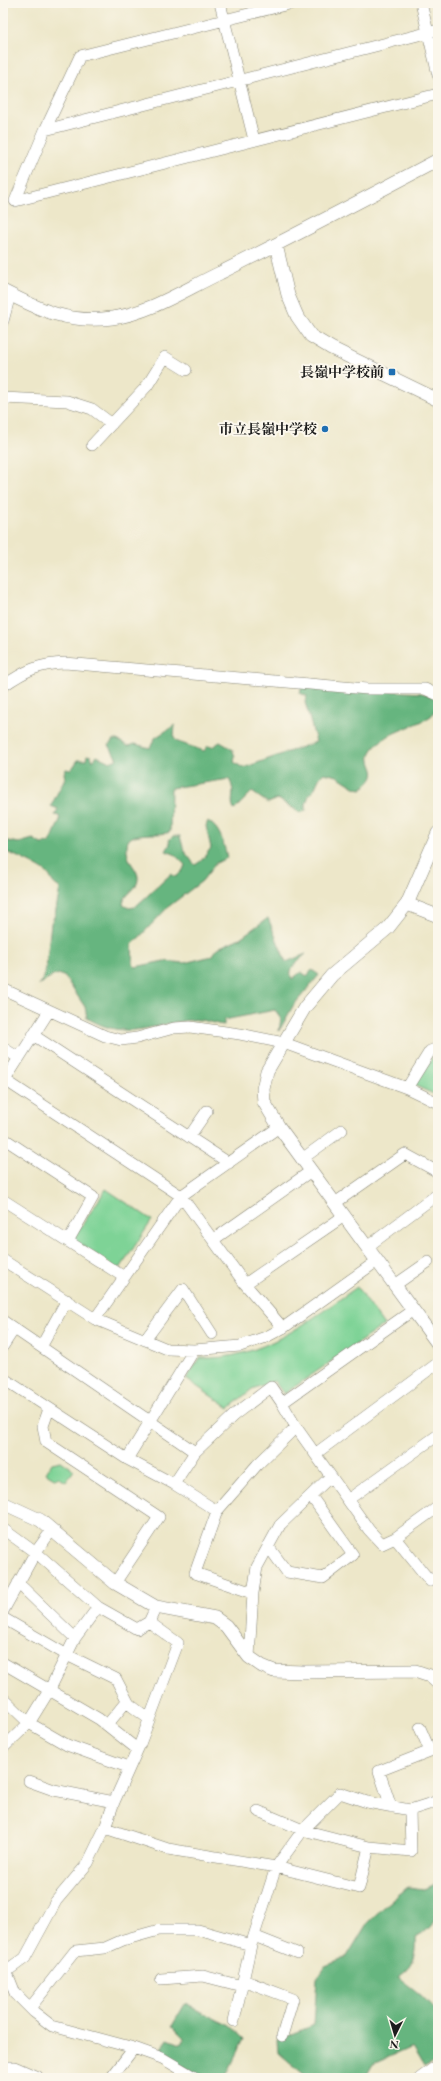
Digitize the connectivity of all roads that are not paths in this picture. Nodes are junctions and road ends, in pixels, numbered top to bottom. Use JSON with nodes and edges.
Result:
{"nodes":[{"id":1,"x":220,"y":3,"type":"edge"},
{"id":2,"x":293,"y":3,"type":"edge"},
{"id":3,"x":421,"y":3,"type":"edge"},
{"id":4,"x":224,"y":20,"type":"junction"},
{"id":5,"x":433,"y":31,"type":"edge"},
{"id":6,"x":438,"y":75,"type":"edge"},
{"id":7,"x":239,"y":81,"type":"junction"},
{"id":8,"x":438,"y":94,"type":"edge"},
{"id":9,"x":45,"y":130,"type":"junction"},
{"id":10,"x":254,"y":140,"type":"junction"},
{"id":11,"x":438,"y":160,"type":"edge"},
{"id":12,"x":276,"y":245,"type":"junction"},
{"id":13,"x":6,"y":293,"type":"edge"},
{"id":14,"x":3,"y":321,"type":"edge"},
{"id":15,"x":186,"y":370,"type":"dead end"},
{"id":16,"x":3,"y":398,"type":"edge"},
{"id":17,"x":438,"y":400,"type":"edge"},
{"id":18,"x":112,"y":424,"type":"junction"},
{"id":19,"x":92,"y":445,"type":"dead end"},
{"id":20,"x":3,"y":686,"type":"edge"},
{"id":21,"x":438,"y":695,"type":"edge"},
{"id":22,"x":438,"y":833,"type":"edge"},
{"id":23,"x":408,"y":904,"type":"junction"},
{"id":24,"x":438,"y":916,"type":"edge"},
{"id":25,"x":3,"y":989,"type":"edge"},
{"id":26,"x":49,"y":1011,"type":"junction"},
{"id":27,"x":34,"y":1035,"type":"junction"},
{"id":28,"x":284,"y":1043,"type":"junction"},
{"id":29,"x":3,"y":1048,"type":"edge"},
{"id":30,"x":438,"y":1048,"type":"edge"},
{"id":31,"x":19,"y":1058,"type":"junction"},
{"id":32,"x":4,"y":1082,"type":"edge"},
{"id":33,"x":406,"y":1088,"type":"junction"},
{"id":34,"x":438,"y":1103,"type":"edge"},
{"id":35,"x":207,"y":1111,"type":"dead end"},
{"id":36,"x":279,"y":1127,"type":"junction"},
{"id":37,"x":342,"y":1130,"type":"dead end"},
{"id":38,"x":189,"y":1137,"type":"junction"},
{"id":39,"x":3,"y":1138,"type":"edge"},
{"id":40,"x":302,"y":1159,"type":"junction"},
{"id":41,"x":229,"y":1162,"type":"junction"},
{"id":42,"x":311,"y":1171,"type":"junction"},
{"id":43,"x":438,"y":1172,"type":"edge"},
{"id":44,"x":438,"y":1194,"type":"edge"},
{"id":45,"x":181,"y":1196,"type":"junction"},
{"id":46,"x":3,"y":1200,"type":"edge"},
{"id":47,"x":335,"y":1203,"type":"junction"},
{"id":48,"x":344,"y":1216,"type":"junction"},
{"id":49,"x":213,"y":1240,"type":"junction"},
{"id":50,"x":68,"y":1241,"type":"junction"},
{"id":51,"x":367,"y":1247,"type":"junction"},
{"id":52,"x":3,"y":1260,"type":"edge"},
{"id":53,"x":377,"y":1261,"type":"junction"},
{"id":54,"x":428,"y":1262,"type":"dead end"},
{"id":55,"x":124,"y":1277,"type":"junction"},
{"id":56,"x":245,"y":1284,"type":"junction"},
{"id":57,"x":395,"y":1285,"type":"junction"},
{"id":58,"x":67,"y":1300,"type":"junction"},
{"id":59,"x":413,"y":1310,"type":"junction"},
{"id":60,"x":94,"y":1319,"type":"junction"},
{"id":61,"x":3,"y":1321,"type":"edge"},
{"id":62,"x":283,"y":1328,"type":"junction"},
{"id":63,"x":14,"y":1329,"type":"junction"},
{"id":64,"x":212,"y":1334,"type":"dead end"},
{"id":65,"x":435,"y":1335,"type":"edge"},
{"id":66,"x":145,"y":1340,"type":"junction"},
{"id":67,"x":3,"y":1346,"type":"edge"},
{"id":68,"x":41,"y":1347,"type":"junction"},
{"id":69,"x":194,"y":1350,"type":"junction"},
{"id":70,"x":438,"y":1363,"type":"edge"},
{"id":71,"x":3,"y":1378,"type":"edge"},
{"id":72,"x":282,"y":1403,"type":"junction"},
{"id":73,"x":49,"y":1409,"type":"junction"},
{"id":74,"x":150,"y":1421,"type":"junction"},
{"id":75,"x":296,"y":1427,"type":"junction"},
{"id":76,"x":438,"y":1435,"type":"edge"},
{"id":77,"x":195,"y":1452,"type":"junction"},
{"id":78,"x":315,"y":1454,"type":"junction"},
{"id":79,"x":127,"y":1459,"type":"junction"},
{"id":80,"x":330,"y":1477,"type":"junction"},
{"id":81,"x":174,"y":1484,"type":"junction"},
{"id":82,"x":311,"y":1496,"type":"junction"},
{"id":83,"x":348,"y":1500,"type":"junction"},
{"id":84,"x":3,"y":1503,"type":"edge"},
{"id":85,"x":438,"y":1507,"type":"edge"},
{"id":86,"x":217,"y":1511,"type":"junction"},
{"id":87,"x":3,"y":1529,"type":"edge"},
{"id":88,"x":52,"y":1530,"type":"junction"},
{"id":89,"x":395,"y":1538,"type":"junction"},
{"id":90,"x":268,"y":1546,"type":"junction"},
{"id":91,"x":35,"y":1553,"type":"junction"},
{"id":92,"x":438,"y":1576,"type":"edge"},
{"id":93,"x":18,"y":1583,"type":"junction"},
{"id":94,"x":115,"y":1583,"type":"junction"},
{"id":95,"x":253,"y":1593,"type":"junction"},
{"id":96,"x":98,"y":1607,"type":"junction"},
{"id":97,"x":156,"y":1607,"type":"junction"},
{"id":98,"x":3,"y":1611,"type":"edge"},
{"id":99,"x":3,"y":1618,"type":"edge"},
{"id":100,"x":149,"y":1622,"type":"junction"},
{"id":101,"x":75,"y":1638,"type":"junction"},
{"id":102,"x":67,"y":1655,"type":"junction"},
{"id":103,"x":249,"y":1658,"type":"junction"},
{"id":104,"x":3,"y":1663,"type":"edge"},
{"id":105,"x":438,"y":1683,"type":"edge"},
{"id":106,"x":50,"y":1689,"type":"junction"},
{"id":107,"x":3,"y":1698,"type":"edge"},
{"id":108,"x":127,"y":1701,"type":"junction"},
{"id":109,"x":148,"y":1719,"type":"junction"},
{"id":110,"x":29,"y":1723,"type":"junction"},
{"id":111,"x":107,"y":1725,"type":"junction"},
{"id":112,"x":420,"y":1728,"type":"dead end"},
{"id":113,"x":3,"y":1748,"type":"edge"},
{"id":114,"x":137,"y":1749,"type":"junction"},
{"id":115,"x":434,"y":1750,"type":"edge"},
{"id":116,"x":128,"y":1767,"type":"junction"},
{"id":117,"x":29,"y":1781,"type":"dead end"},
{"id":118,"x":438,"y":1801,"type":"edge"},
{"id":119,"x":114,"y":1802,"type":"junction"},
{"id":120,"x":391,"y":1807,"type":"junction"},
{"id":121,"x":410,"y":1810,"type":"junction"},
{"id":122,"x":258,"y":1811,"type":"dead end"},
{"id":123,"x":105,"y":1828,"type":"junction"},
{"id":124,"x":303,"y":1830,"type":"junction"},
{"id":125,"x":369,"y":1847,"type":"junction"},
{"id":126,"x":276,"y":1867,"type":"junction"},
{"id":127,"x":253,"y":1941,"type":"junction"},
{"id":128,"x":297,"y":1953,"type":"dead end"},
{"id":129,"x":4,"y":1970,"type":"edge"},
{"id":130,"x":161,"y":1979,"type":"dead end"},
{"id":131,"x":243,"y":1983,"type":"junction"},
{"id":132,"x":30,"y":2008,"type":"junction"},
{"id":133,"x":234,"y":2021,"type":"dead end"},
{"id":134,"x":282,"y":2036,"type":"dead end"},
{"id":135,"x":134,"y":2048,"type":"junction"},
{"id":136,"x":438,"y":2065,"type":"edge"},
{"id":137,"x":3,"y":2068,"type":"edge"},
{"id":138,"x":37,"y":2078,"type":"edge"},
{"id":139,"x":112,"y":2078,"type":"edge"},
{"id":140,"x":195,"y":2078,"type":"edge"},
{"id":141,"x":420,"y":2078,"type":"edge"}],
"edges":[{"from":1,"to":4,"type":"street"},
{"from":2,"to":4,"type":"street"},
{"from":3,"to":5,"type":"street"},
{"from":4,"to":7,"type":"street"},
{"from":4,"to":9,"type":"street"},
{"from":5,"to":6,"type":"street"},
{"from":5,"to":7,"type":"street"},
{"from":7,"to":9,"type":"street"},
{"from":7,"to":10,"type":"street"},
{"from":8,"to":10,"type":"street"},
{"from":9,"to":10,"type":"street"},
{"from":11,"to":12,"type":"street"},
{"from":12,"to":13,"type":"street"},
{"from":12,"to":17,"type":"street"},
{"from":13,"to":14,"type":"street"},
{"from":15,"to":18,"type":"street"},
{"from":16,"to":18,"type":"street"},
{"from":18,"to":19,"type":"street"},
{"from":20,"to":21,"type":"street"},
{"from":22,"to":23,"type":"street"},
{"from":23,"to":24,"type":"street"},
{"from":23,"to":28,"type":"street"},
{"from":25,"to":26,"type":"street"},
{"from":26,"to":27,"type":"street"},
{"from":26,"to":28,"type":"street"},
{"from":27,"to":31,"type":"street"},
{"from":27,"to":38,"type":"street"},
{"from":28,"to":33,"type":"street"},
{"from":28,"to":36,"type":"street"},
{"from":29,"to":31,"type":"street"},
{"from":30,"to":33,"type":"street"},
{"from":31,"to":32,"type":"street"},
{"from":32,"to":45,"type":"street"},
{"from":33,"to":34,"type":"street"},
{"from":35,"to":38,"type":"street"},
{"from":36,"to":40,"type":"street"},
{"from":36,"to":41,"type":"street"},
{"from":37,"to":40,"type":"street"},
{"from":38,"to":41,"type":"street"},
{"from":39,"to":50,"type":"street"},
{"from":40,"to":42,"type":"street"},
{"from":41,"to":45,"type":"street"},
{"from":42,"to":47,"type":"street"},
{"from":42,"to":49,"type":"street"},
{"from":43,"to":47,"type":"street"},
{"from":44,"to":51,"type":"street"},
{"from":45,"to":49,"type":"street"},
{"from":45,"to":55,"type":"street"},
{"from":46,"to":50,"type":"street"},
{"from":47,"to":48,"type":"street"},
{"from":48,"to":51,"type":"street"},
{"from":48,"to":56,"type":"street"},
{"from":49,"to":56,"type":"street"},
{"from":50,"to":55,"type":"street"},
{"from":51,"to":53,"type":"street"},
{"from":52,"to":58,"type":"street"},
{"from":53,"to":57,"type":"street"},
{"from":53,"to":62,"type":"street"},
{"from":54,"to":57,"type":"street"},
{"from":55,"to":60,"type":"street"},
{"from":56,"to":62,"type":"street"},
{"from":57,"to":59,"type":"street"},
{"from":58,"to":60,"type":"street"},
{"from":58,"to":68,"type":"street"},
{"from":59,"to":65,"type":"street"},
{"from":59,"to":72,"type":"street"},
{"from":60,"to":66,"type":"street"},
{"from":61,"to":63,"type":"street"},
{"from":62,"to":69,"type":"street"},
{"from":63,"to":67,"type":"street"},
{"from":63,"to":68,"type":"street"},
{"from":64,"to":66,"type":"street"},
{"from":66,"to":69,"type":"street"},
{"from":68,"to":74,"type":"street"},
{"from":69,"to":74,"type":"street"},
{"from":70,"to":78,"type":"street"},
{"from":71,"to":73,"type":"street"},
{"from":72,"to":75,"type":"street"},
{"from":72,"to":77,"type":"street"},
{"from":73,"to":79,"type":"street"},
{"from":73,"to":94,"type":"street"},
{"from":74,"to":77,"type":"street"},
{"from":74,"to":79,"type":"street"},
{"from":75,"to":78,"type":"street"},
{"from":75,"to":86,"type":"street"},
{"from":76,"to":83,"type":"street"},
{"from":77,"to":81,"type":"street"},
{"from":78,"to":80,"type":"street"},
{"from":79,"to":81,"type":"street"},
{"from":80,"to":82,"type":"street"},
{"from":80,"to":83,"type":"street"},
{"from":81,"to":86,"type":"street"},
{"from":82,"to":90,"type":"street"},
{"from":82,"to":90,"type":"street"},
{"from":83,"to":89,"type":"street"},
{"from":84,"to":88,"type":"street"},
{"from":85,"to":89,"type":"street"},
{"from":86,"to":95,"type":"street"},
{"from":87,"to":91,"type":"street"},
{"from":88,"to":91,"type":"street"},
{"from":88,"to":94,"type":"street"},
{"from":89,"to":92,"type":"street"},
{"from":90,"to":95,"type":"street"},
{"from":91,"to":93,"type":"street"},
{"from":91,"to":96,"type":"street"},
{"from":93,"to":98,"type":"street"},
{"from":93,"to":101,"type":"street"},
{"from":94,"to":97,"type":"street"},
{"from":95,"to":103,"type":"street"},
{"from":96,"to":100,"type":"street"},
{"from":96,"to":101,"type":"street"},
{"from":97,"to":100,"type":"street"},
{"from":97,"to":103,"type":"street"},
{"from":99,"to":102,"type":"street"},
{"from":100,"to":109,"type":"street"},
{"from":101,"to":102,"type":"street"},
{"from":102,"to":106,"type":"street"},
{"from":102,"to":108,"type":"street"},
{"from":103,"to":105,"type":"street"},
{"from":104,"to":106,"type":"street"},
{"from":106,"to":110,"type":"street"},
{"from":106,"to":111,"type":"street"},
{"from":107,"to":110,"type":"street"},
{"from":108,"to":109,"type":"street"},
{"from":108,"to":111,"type":"street"},
{"from":109,"to":114,"type":"street"},
{"from":110,"to":113,"type":"street"},
{"from":110,"to":116,"type":"street"},
{"from":111,"to":114,"type":"street"},
{"from":112,"to":115,"type":"street"},
{"from":114,"to":116,"type":"street"},
{"from":115,"to":120,"type":"street"},
{"from":116,"to":119,"type":"street"},
{"from":117,"to":119,"type":"street"},
{"from":118,"to":121,"type":"street"},
{"from":119,"to":123,"type":"street"},
{"from":120,"to":121,"type":"street"},
{"from":120,"to":124,"type":"street"},
{"from":121,"to":125,"type":"street"},
{"from":122,"to":124,"type":"street"},
{"from":123,"to":126,"type":"street"},
{"from":123,"to":129,"type":"street"},
{"from":124,"to":125,"type":"street"},
{"from":124,"to":126,"type":"street"},
{"from":125,"to":126,"type":"street"},
{"from":126,"to":127,"type":"street"},
{"from":127,"to":128,"type":"street"},
{"from":127,"to":131,"type":"street"},
{"from":127,"to":132,"type":"street"},
{"from":129,"to":132,"type":"street"},
{"from":130,"to":131,"type":"street"},
{"from":131,"to":133,"type":"street"},
{"from":131,"to":134,"type":"street"},
{"from":132,"to":135,"type":"street"},
{"from":135,"to":139,"type":"street"},
{"from":135,"to":140,"type":"street"},
{"from":136,"to":141,"type":"street"},
{"from":137,"to":138,"type":"street"}]}
